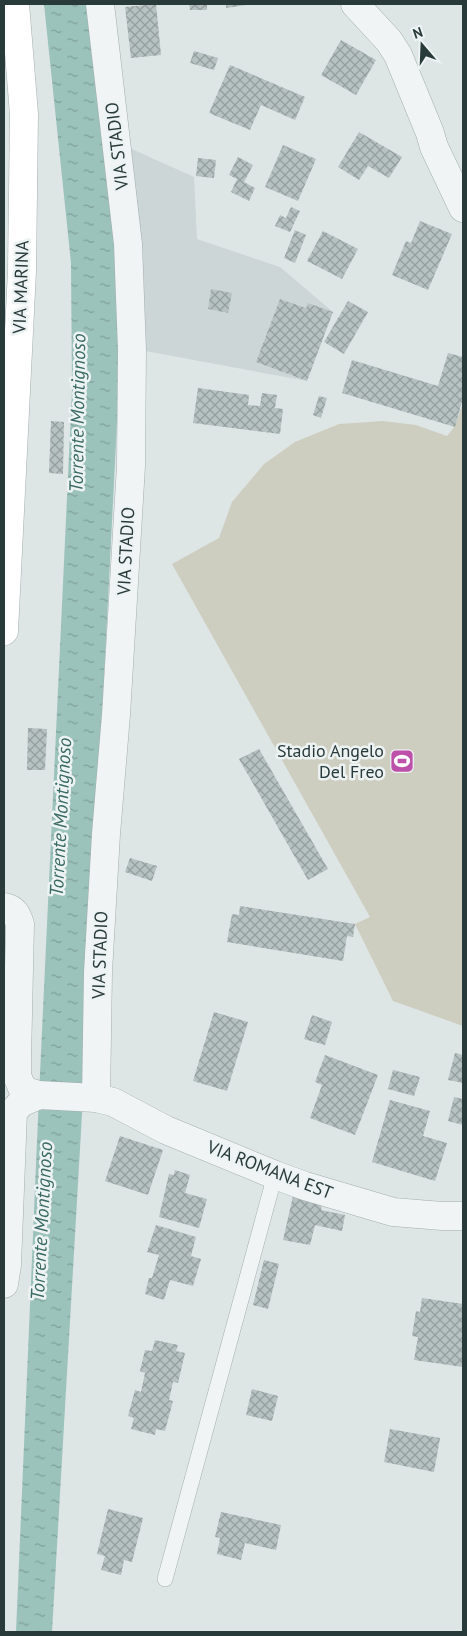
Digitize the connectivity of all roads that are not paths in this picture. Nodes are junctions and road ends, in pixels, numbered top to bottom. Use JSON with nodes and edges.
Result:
{"nodes":[{"id":1,"x":14,"y":4,"type":"edge"},
{"id":2,"x":100,"y":4,"type":"edge"},
{"id":3,"x":360,"y":6,"type":"edge"},
{"id":4,"x":463,"y":208,"type":"edge"},
{"id":5,"x":19,"y":334,"type":"junction"},
{"id":6,"x":4,"y":365,"type":"edge"},
{"id":7,"x":4,"y":631,"type":"edge"},
{"id":8,"x":4,"y":908,"type":"edge"},
{"id":9,"x":38,"y":1095,"type":"junction"},
{"id":10,"x":90,"y":1098,"type":"junction"},
{"id":11,"x":275,"y":1175,"type":"junction"},
{"id":12,"x":463,"y":1216,"type":"edge"},
{"id":13,"x":4,"y":1284,"type":"edge"},
{"id":14,"x":165,"y":1579,"type":"dead end"}],
"edges":[{"from":1,"to":5,"type":"main road","name":"VIA MARINA"},
{"from":2,"to":10,"type":"street","name":"VIA STADIO"},
{"from":3,"to":4,"type":"street"},
{"from":5,"to":6,"type":"street"},
{"from":5,"to":7,"type":"main road","name":"VIA MARINA"},
{"from":8,"to":9,"type":"street"},
{"from":9,"to":10,"type":"street","name":"VIA ROMANA EST"},
{"from":9,"to":13,"type":"street"},
{"from":10,"to":11,"type":"street","name":"VIA ROMANA EST"},
{"from":11,"to":12,"type":"street","name":"VIA ROMANA EST"},
{"from":11,"to":14,"type":"lane"}]}
